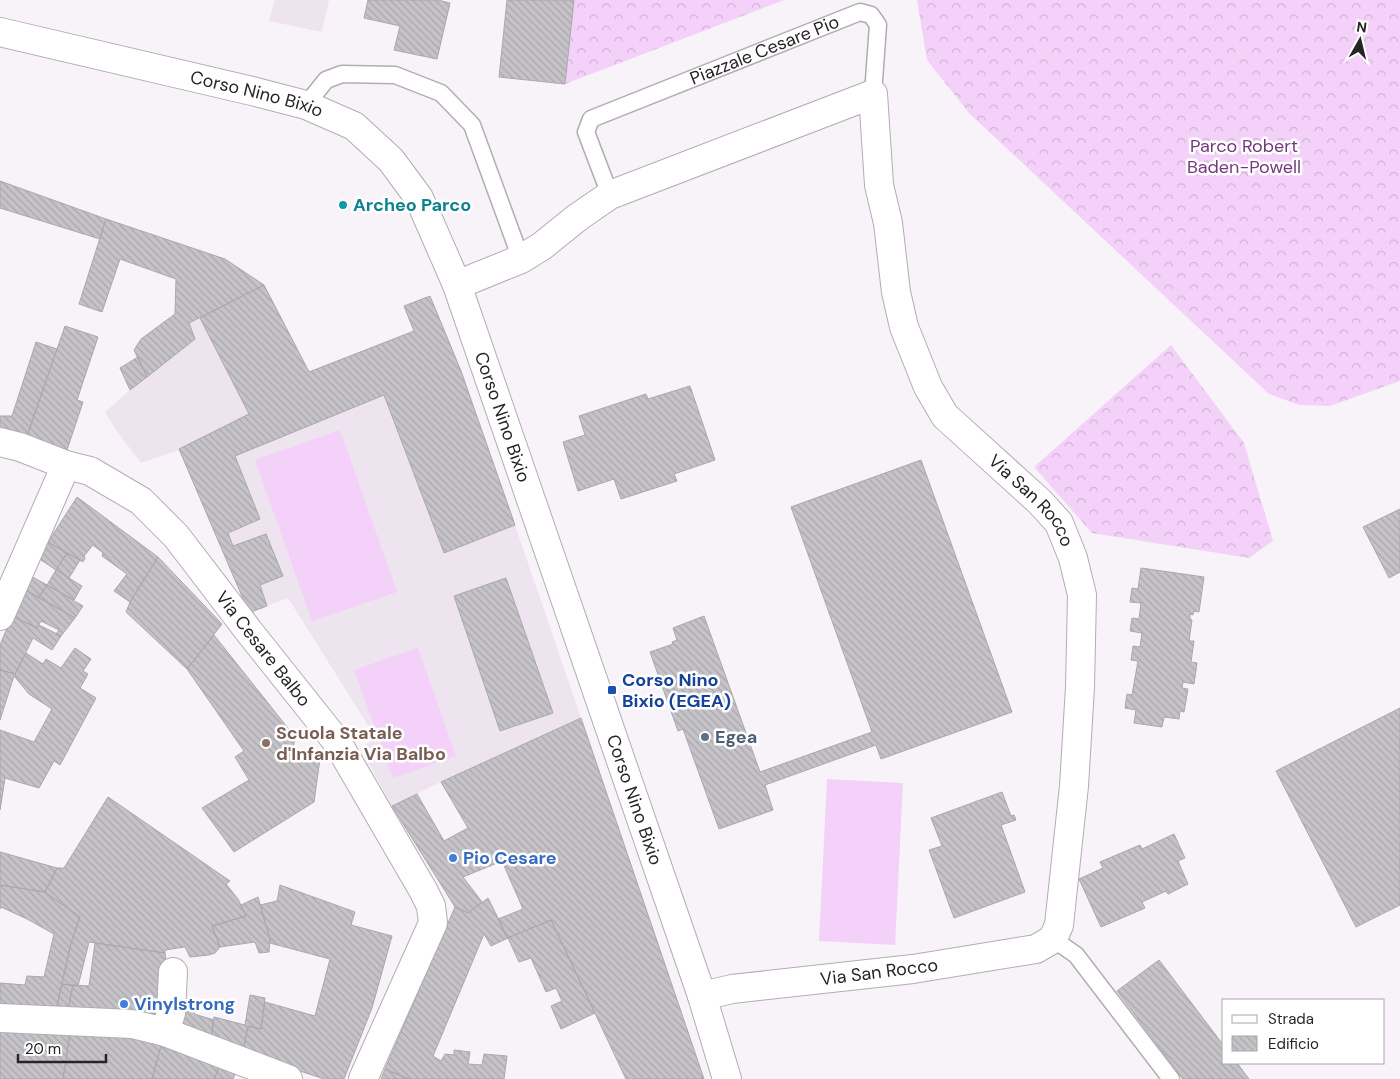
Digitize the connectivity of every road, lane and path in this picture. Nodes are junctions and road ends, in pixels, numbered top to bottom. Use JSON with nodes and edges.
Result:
{"nodes":[{"id":1,"x":0,"y":32,"type":"edge"},
{"id":2,"x":873,"y":94,"type":"junction"},
{"id":3,"x":306,"y":106,"type":"junction"},
{"id":4,"x":610,"y":196,"type":"junction"},
{"id":5,"x":521,"y":259,"type":"junction"},
{"id":6,"x":457,"y":285,"type":"junction"},
{"id":7,"x":0,"y":442,"type":"edge"},
{"id":8,"x":66,"y":465,"type":"junction"},
{"id":9,"x":0,"y":616,"type":"edge"},
{"id":10,"x":1052,"y":939,"type":"junction"},
{"id":11,"x":173,"y":972,"type":"dead end"},
{"id":12,"x":702,"y":996,"type":"junction"},
{"id":13,"x":0,"y":1018,"type":"edge"},
{"id":14,"x":165,"y":1032,"type":"junction"},
{"id":15,"x":288,"y":1079,"type":"edge"},
{"id":16,"x":363,"y":1079,"type":"edge"},
{"id":17,"x":727,"y":1079,"type":"edge"},
{"id":18,"x":1170,"y":1079,"type":"edge"}],
"edges":[{"from":1,"to":3,"type":"street","name":"Corso Nino Bixio"},
{"from":2,"to":4,"type":"street"},
{"from":2,"to":4,"type":"lane","name":"Piazzale Cesare Pio"},
{"from":2,"to":10,"type":"street","name":"Via San Rocco"},
{"from":3,"to":5,"type":"lane"},
{"from":3,"to":6,"type":"street","name":"Corso Nino Bixio"},
{"from":4,"to":5,"type":"street"},
{"from":5,"to":6,"type":"street"},
{"from":6,"to":12,"type":"street","name":"Corso Nino Bixio"},
{"from":7,"to":8,"type":"street","name":"Via Cesare Balbo"},
{"from":8,"to":9,"type":"street"},
{"from":8,"to":16,"type":"street","name":"Via Cesare Balbo"},
{"from":10,"to":12,"type":"street","name":"Via San Rocco"},
{"from":10,"to":18,"type":"lane"},
{"from":11,"to":14,"type":"street"},
{"from":12,"to":17,"type":"street","name":"Corso Nino Bixio"},
{"from":13,"to":14,"type":"street"},
{"from":14,"to":15,"type":"street"}]}
